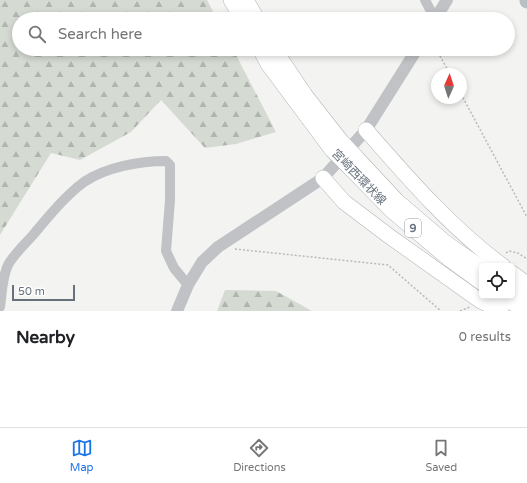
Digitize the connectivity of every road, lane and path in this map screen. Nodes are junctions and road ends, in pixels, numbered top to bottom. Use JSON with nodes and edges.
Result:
{"nodes":[{"id":1,"x":231,"y":0,"type":"edge"},
{"id":2,"x":246,"y":0,"type":"edge"},
{"id":3,"x":425,"y":0,"type":"edge"},
{"id":4,"x":447,"y":0,"type":"edge"},
{"id":5,"x":238,"y":12,"type":"edge"},
{"id":6,"x":253,"y":12,"type":"edge"},
{"id":7,"x":431,"y":12,"type":"edge"},
{"id":8,"x":439,"y":12,"type":"edge"},
{"id":9,"x":265,"y":56,"type":"edge"},
{"id":10,"x":279,"y":56,"type":"edge"},
{"id":11,"x":413,"y":56,"type":"edge"},
{"id":12,"x":440,"y":56,"type":"edge"},
{"id":13,"x":447,"y":68,"type":"edge"},
{"id":14,"x":466,"y":104,"type":"edge"},
{"id":15,"x":366,"y":130,"type":"junction"},
{"id":16,"x":337,"y":146,"type":"junction"},
{"id":17,"x":353,"y":162,"type":"junction"},
{"id":18,"x":324,"y":178,"type":"junction"},
{"id":19,"x":527,"y":217,"type":"edge"},
{"id":20,"x":218,"y":247,"type":"junction"},
{"id":21,"x":527,"y":259,"type":"edge"},
{"id":22,"x":504,"y":260,"type":"edge"},
{"id":23,"x":479,"y":266,"type":"edge"},
{"id":24,"x":515,"y":275,"type":"edge"},
{"id":25,"x":479,"y":281,"type":"edge"},
{"id":26,"x":527,"y":284,"type":"edge"},
{"id":27,"x":188,"y":285,"type":"junction"},
{"id":28,"x":515,"y":290,"type":"edge"},
{"id":29,"x":527,"y":297,"type":"edge"},
{"id":30,"x":506,"y":299,"type":"edge"},
{"id":31,"x":475,"y":305,"type":"dead end"},
{"id":32,"x":0,"y":307,"type":"edge"},
{"id":33,"x":177,"y":311,"type":"edge"},
{"id":34,"x":441,"y":311,"type":"edge"},
{"id":35,"x":460,"y":311,"type":"edge"},
{"id":36,"x":501,"y":311,"type":"edge"},
{"id":37,"x":526,"y":311,"type":"edge"}],
"edges":[{"from":1,"to":5,"type":"main road"},
{"from":2,"to":6,"type":"main road"},
{"from":3,"to":7,"type":"street"},
{"from":4,"to":8,"type":"street"},
{"from":9,"to":16,"type":"main road","name":"宮崎西環状線","number":"9"},
{"from":10,"to":16,"type":"main road","name":"宮崎西環状線","number":"9"},
{"from":11,"to":15,"type":"street"},
{"from":12,"to":13,"type":"path"},
{"from":14,"to":19,"type":"path"},
{"from":15,"to":18,"type":"street"},
{"from":15,"to":22,"type":"main road"},
{"from":16,"to":17,"type":"main road","name":"宮崎西環状線","number":"9","bridge":true},
{"from":17,"to":23,"type":"main road","name":"宮崎西環状線","number":"9"},
{"from":17,"to":25,"type":"main road","name":"宮崎西環状線","number":"9"},
{"from":18,"to":20,"type":"street"},
{"from":18,"to":36,"type":"main road"},
{"from":20,"to":27,"type":"street"},
{"from":20,"to":34,"type":"path"},
{"from":21,"to":22,"type":"path"},
{"from":24,"to":26,"type":"main road"},
{"from":27,"to":32,"type":"street"},
{"from":27,"to":33,"type":"street"},
{"from":28,"to":29,"type":"main road"},
{"from":30,"to":37,"type":"main road"},
{"from":31,"to":35,"type":"path"}]}
